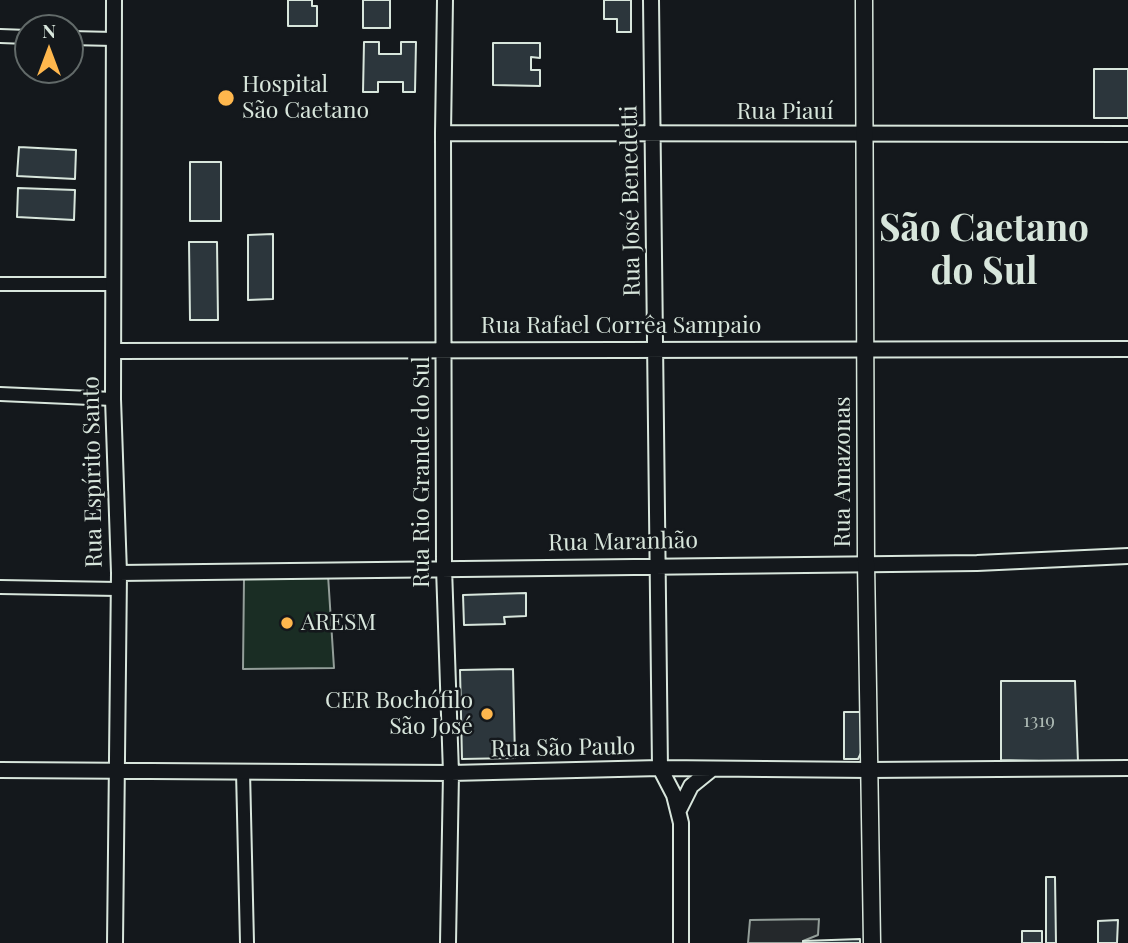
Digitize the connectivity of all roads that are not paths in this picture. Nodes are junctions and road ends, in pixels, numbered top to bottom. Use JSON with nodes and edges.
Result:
{"nodes":[{"id":1,"x":114,"y":0,"type":"edge"},
{"id":2,"x":445,"y":0,"type":"edge"},
{"id":3,"x":651,"y":0,"type":"edge"},
{"id":4,"x":864,"y":0,"type":"edge"},
{"id":5,"x":84,"y":38,"type":"edge"},
{"id":6,"x":114,"y":39,"type":"junction"},
{"id":7,"x":443,"y":134,"type":"junction"},
{"id":8,"x":652,"y":134,"type":"junction"},
{"id":9,"x":864,"y":134,"type":"junction"},
{"id":10,"x":1128,"y":134,"type":"edge"},
{"id":11,"x":0,"y":284,"type":"edge"},
{"id":12,"x":114,"y":284,"type":"junction"},
{"id":13,"x":1128,"y":348,"type":"edge"},
{"id":14,"x":444,"y":349,"type":"junction"},
{"id":15,"x":656,"y":349,"type":"junction"},
{"id":16,"x":865,"y":349,"type":"junction"},
{"id":17,"x":114,"y":351,"type":"junction"},
{"id":18,"x":0,"y":394,"type":"edge"},
{"id":19,"x":113,"y":399,"type":"junction"},
{"id":20,"x":1128,"y":556,"type":"edge"},
{"id":21,"x":866,"y":562,"type":"junction"},
{"id":22,"x":657,"y":565,"type":"junction"},
{"id":23,"x":444,"y":568,"type":"junction"},
{"id":24,"x":119,"y":573,"type":"junction"},
{"id":25,"x":0,"y":587,"type":"edge"},
{"id":26,"x":118,"y":589,"type":"junction"},
{"id":27,"x":660,"y":768,"type":"junction"},
{"id":28,"x":1128,"y":768,"type":"edge"},
{"id":29,"x":0,"y":769,"type":"edge"},
{"id":30,"x":713,"y":769,"type":"junction"},
{"id":31,"x":869,"y":770,"type":"junction"},
{"id":32,"x":116,"y":771,"type":"junction"},
{"id":33,"x":243,"y":771,"type":"junction"},
{"id":34,"x":450,"y":773,"type":"junction"},
{"id":35,"x":679,"y":810,"type":"junction"},
{"id":36,"x":115,"y":943,"type":"edge"},
{"id":37,"x":247,"y":943,"type":"edge"},
{"id":38,"x":448,"y":943,"type":"edge"},
{"id":39,"x":681,"y":943,"type":"edge"},
{"id":40,"x":872,"y":943,"type":"edge"}],
"edges":[{"from":1,"to":6,"type":"street","name":"Rua Espírito Santo"},
{"from":2,"to":7,"type":"street","name":"Rua Rio Grande do Sul"},
{"from":3,"to":8,"type":"street","name":"Rua José Benedetti"},
{"from":4,"to":9,"type":"main road","name":"Rua Amazonas"},
{"from":5,"to":6,"type":"street"},
{"from":6,"to":12,"type":"street","name":"Rua Espírito Santo"},
{"from":7,"to":8,"type":"street","name":"Rua Piauí"},
{"from":7,"to":14,"type":"street","name":"Rua Rio Grande do Sul"},
{"from":8,"to":9,"type":"street","name":"Rua Piauí"},
{"from":8,"to":15,"type":"street","name":"Rua José Benedetti"},
{"from":9,"to":10,"type":"street","name":"Rua Piauí"},
{"from":9,"to":16,"type":"main road","name":"Rua Amazonas"},
{"from":11,"to":12,"type":"street"},
{"from":12,"to":17,"type":"street","name":"Rua Espírito Santo"},
{"from":13,"to":16,"type":"street","name":"Rua Rafael Corrêa Sampaio"},
{"from":14,"to":15,"type":"street","name":"Rua Rafael Corrêa Sampaio"},
{"from":14,"to":17,"type":"street","name":"Rua Rafael Corrêa Sampaio"},
{"from":14,"to":23,"type":"street","name":"Rua Rio Grande do Sul"},
{"from":15,"to":16,"type":"street","name":"Rua Rafael Corrêa Sampaio"},
{"from":15,"to":22,"type":"street","name":"Rua José Benedetti"},
{"from":16,"to":21,"type":"main road","name":"Rua Amazonas"},
{"from":17,"to":19,"type":"street","name":"Rua Espírito Santo"},
{"from":18,"to":19,"type":"street"},
{"from":19,"to":24,"type":"street","name":"Rua Espírito Santo"},
{"from":20,"to":21,"type":"street","name":"Rua Maranhão"},
{"from":21,"to":22,"type":"street","name":"Rua Maranhão"},
{"from":21,"to":31,"type":"main road","name":"Rua Amazonas"},
{"from":22,"to":23,"type":"street","name":"Rua Maranhão"},
{"from":22,"to":27,"type":"street","name":"Rua José Benedetti"},
{"from":23,"to":24,"type":"street","name":"Rua Maranhão"},
{"from":23,"to":34,"type":"street","name":"Rua Rio Grande do Sul"},
{"from":24,"to":26,"type":"street","name":"Rua Espírito Santo"},
{"from":25,"to":26,"type":"street"},
{"from":26,"to":32,"type":"street","name":"Rua Espírito Santo"},
{"from":27,"to":30,"type":"street","name":"Rua São Paulo"},
{"from":27,"to":34,"type":"street","name":"Rua São Paulo"},
{"from":27,"to":35,"type":"street","name":"Rua José Benedetti"},
{"from":28,"to":31,"type":"street","name":"Rua São Paulo"},
{"from":29,"to":32,"type":"street","name":"Rua São Paulo"},
{"from":30,"to":31,"type":"street","name":"Rua São Paulo"},
{"from":30,"to":35,"type":"street"},
{"from":31,"to":40,"type":"main road","name":"Rua Amazonas"},
{"from":32,"to":33,"type":"street","name":"Rua São Paulo"},
{"from":32,"to":36,"type":"street","name":"Rua Espírito Santo"},
{"from":33,"to":34,"type":"street","name":"Rua São Paulo"},
{"from":33,"to":37,"type":"street"},
{"from":34,"to":38,"type":"street","name":"Rua Rio Grande do Sul"},
{"from":35,"to":39,"type":"street","name":"Rua José Benedetti"}]}
